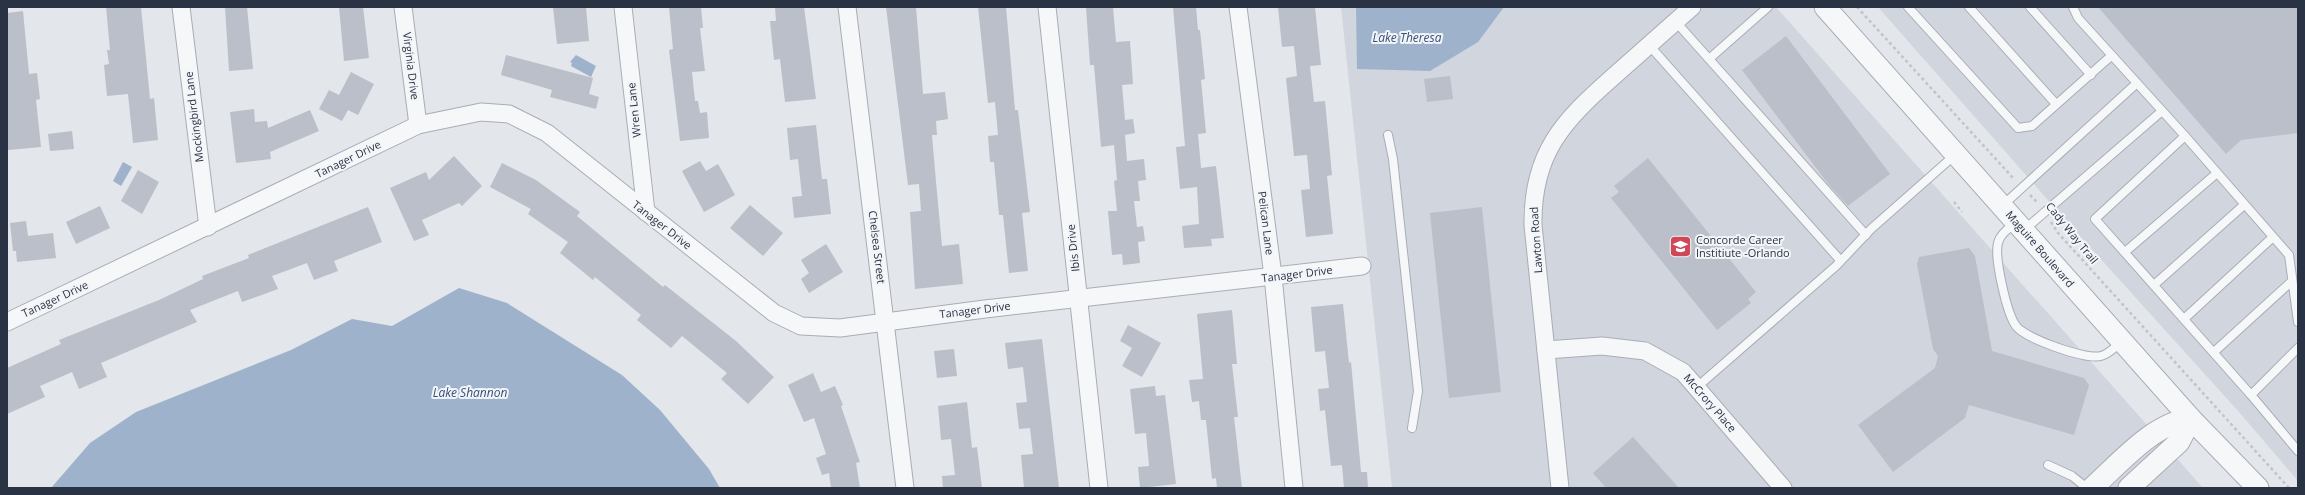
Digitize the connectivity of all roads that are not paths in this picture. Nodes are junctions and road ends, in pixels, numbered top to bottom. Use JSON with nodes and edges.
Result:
{"nodes":[{"id":1,"x":181,"y":7,"type":"edge"},
{"id":2,"x":404,"y":7,"type":"edge"},
{"id":3,"x":623,"y":7,"type":"edge"},
{"id":4,"x":847,"y":7,"type":"edge"},
{"id":5,"x":1047,"y":7,"type":"edge"},
{"id":6,"x":1238,"y":7,"type":"edge"},
{"id":7,"x":1692,"y":7,"type":"edge"},
{"id":8,"x":1768,"y":7,"type":"edge"},
{"id":9,"x":1825,"y":7,"type":"edge"},
{"id":10,"x":1908,"y":7,"type":"edge"},
{"id":11,"x":1969,"y":7,"type":"edge"},
{"id":12,"x":2030,"y":7,"type":"edge"},
{"id":13,"x":2073,"y":7,"type":"edge"},
{"id":14,"x":1676,"y":22,"type":"junction"},
{"id":15,"x":1649,"y":45,"type":"junction"},
{"id":16,"x":2111,"y":56,"type":"junction"},
{"id":17,"x":1709,"y":59,"type":"junction"},
{"id":18,"x":2090,"y":75,"type":"junction"},
{"id":19,"x":2137,"y":83,"type":"junction"},
{"id":20,"x":2056,"y":104,"type":"junction"},
{"id":21,"x":2162,"y":111,"type":"junction"},
{"id":22,"x":418,"y":125,"type":"junction"},
{"id":23,"x":1388,"y":135,"type":"dead end"},
{"id":24,"x":2186,"y":136,"type":"junction"},
{"id":25,"x":1956,"y":154,"type":"junction"},
{"id":26,"x":2217,"y":173,"type":"junction"},
{"id":27,"x":2244,"y":205,"type":"junction"},
{"id":28,"x":2002,"y":206,"type":"junction"},
{"id":29,"x":646,"y":212,"type":"junction"},
{"id":30,"x":2020,"y":226,"type":"junction"},
{"id":31,"x":208,"y":227,"type":"junction"},
{"id":32,"x":1866,"y":236,"type":"junction"},
{"id":33,"x":2273,"y":237,"type":"junction"},
{"id":34,"x":2125,"y":252,"type":"junction"},
{"id":35,"x":1840,"y":260,"type":"junction"},
{"id":36,"x":1362,"y":266,"type":"dead end"},
{"id":37,"x":1274,"y":276,"type":"junction"},
{"id":38,"x":2292,"y":281,"type":"junction"},
{"id":39,"x":2154,"y":285,"type":"junction"},
{"id":40,"x":1078,"y":299,"type":"junction"},
{"id":41,"x":2184,"y":319,"type":"junction"},
{"id":42,"x":886,"y":321,"type":"junction"},
{"id":43,"x":7,"y":322,"type":"edge"},
{"id":44,"x":2298,"y":322,"type":"edge"},
{"id":45,"x":2122,"y":341,"type":"junction"},
{"id":46,"x":2298,"y":348,"type":"edge"},
{"id":47,"x":1546,"y":350,"type":"junction"},
{"id":48,"x":2214,"y":352,"type":"junction"},
{"id":49,"x":1697,"y":388,"type":"junction"},
{"id":50,"x":2251,"y":395,"type":"junction"},
{"id":51,"x":2191,"y":419,"type":"junction"},
{"id":52,"x":1412,"y":428,"type":"dead end"},
{"id":53,"x":2298,"y":451,"type":"edge"},
{"id":54,"x":2048,"y":465,"type":"dead end"},
{"id":55,"x":905,"y":488,"type":"edge"},
{"id":56,"x":1099,"y":488,"type":"edge"},
{"id":57,"x":1294,"y":488,"type":"edge"},
{"id":58,"x":1560,"y":488,"type":"edge"},
{"id":59,"x":1783,"y":488,"type":"edge"},
{"id":60,"x":2087,"y":488,"type":"edge"},
{"id":61,"x":2092,"y":488,"type":"edge"},
{"id":62,"x":2129,"y":488,"type":"edge"},
{"id":63,"x":2258,"y":488,"type":"edge"}],
"edges":[{"from":1,"to":31,"type":"street","name":"Mockingbird Lane"},
{"from":2,"to":22,"type":"street","name":"Virginia Drive"},
{"from":3,"to":29,"type":"street","name":"Wren Lane"},
{"from":4,"to":42,"type":"street","name":"Chelsea Street"},
{"from":5,"to":40,"type":"street","name":"Ibis Drive"},
{"from":6,"to":37,"type":"street","name":"Pelican Lane"},
{"from":7,"to":14,"type":"street","name":"Lawton Road"},
{"from":8,"to":17,"type":"lane"},
{"from":9,"to":25,"type":"street","name":"Maguire Boulevard"},
{"from":10,"to":20,"type":"lane"},
{"from":11,"to":20,"type":"lane"},
{"from":12,"to":18,"type":"lane"},
{"from":13,"to":16,"type":"lane"},
{"from":14,"to":15,"type":"street","name":"Lawton Road"},
{"from":14,"to":17,"type":"lane"},
{"from":15,"to":35,"type":"lane"},
{"from":15,"to":47,"type":"street","name":"Lawton Road"},
{"from":16,"to":18,"type":"lane"},
{"from":16,"to":19,"type":"lane"},
{"from":17,"to":32,"type":"lane"},
{"from":18,"to":20,"type":"lane"},
{"from":19,"to":21,"type":"lane"},
{"from":19,"to":28,"type":"lane"},
{"from":21,"to":24,"type":"lane"},
{"from":21,"to":30,"type":"lane"},
{"from":22,"to":29,"type":"street","name":"Tanager Drive"},
{"from":22,"to":31,"type":"street","name":"Tanager Drive"},
{"from":23,"to":52,"type":"lane"},
{"from":24,"to":26,"type":"lane"},
{"from":24,"to":34,"type":"lane"},
{"from":25,"to":28,"type":"street","name":"Maguire Boulevard"},
{"from":25,"to":32,"type":"lane"},
{"from":26,"to":27,"type":"lane"},
{"from":26,"to":34,"type":"lane"},
{"from":27,"to":33,"type":"lane"},
{"from":27,"to":39,"type":"lane"},
{"from":28,"to":30,"type":"street","name":"Maguire Boulevard"},
{"from":29,"to":42,"type":"street","name":"Tanager Drive"},
{"from":30,"to":45,"type":"street","name":"Maguire Boulevard"},
{"from":30,"to":45,"type":"lane"},
{"from":31,"to":43,"type":"street","name":"Tanager Drive"},
{"from":32,"to":35,"type":"lane"},
{"from":33,"to":38,"type":"lane"},
{"from":33,"to":41,"type":"lane"},
{"from":34,"to":39,"type":"lane"},
{"from":35,"to":49,"type":"lane"},
{"from":36,"to":37,"type":"street","name":"Tanager Drive"},
{"from":37,"to":40,"type":"street","name":"Tanager Drive"},
{"from":37,"to":57,"type":"street","name":"Pelican Lane"},
{"from":38,"to":44,"type":"lane"},
{"from":38,"to":48,"type":"lane"},
{"from":39,"to":41,"type":"lane"},
{"from":40,"to":42,"type":"street","name":"Tanager Drive"},
{"from":40,"to":56,"type":"street","name":"Ibis Drive"},
{"from":41,"to":48,"type":"lane"},
{"from":42,"to":55,"type":"street","name":"Chelsea Street"},
{"from":45,"to":51,"type":"street","name":"Maguire Boulevard"},
{"from":46,"to":50,"type":"lane"},
{"from":47,"to":49,"type":"street","name":"McCrory Place"},
{"from":47,"to":58,"type":"street","name":"Lawton Road"},
{"from":48,"to":50,"type":"lane"},
{"from":49,"to":59,"type":"street","name":"McCrory Place"},
{"from":50,"to":53,"type":"lane"},
{"from":51,"to":61,"type":"street"},
{"from":51,"to":62,"type":"street"},
{"from":51,"to":63,"type":"street","name":"Maguire Boulevard"},
{"from":54,"to":60,"type":"lane"}]}
